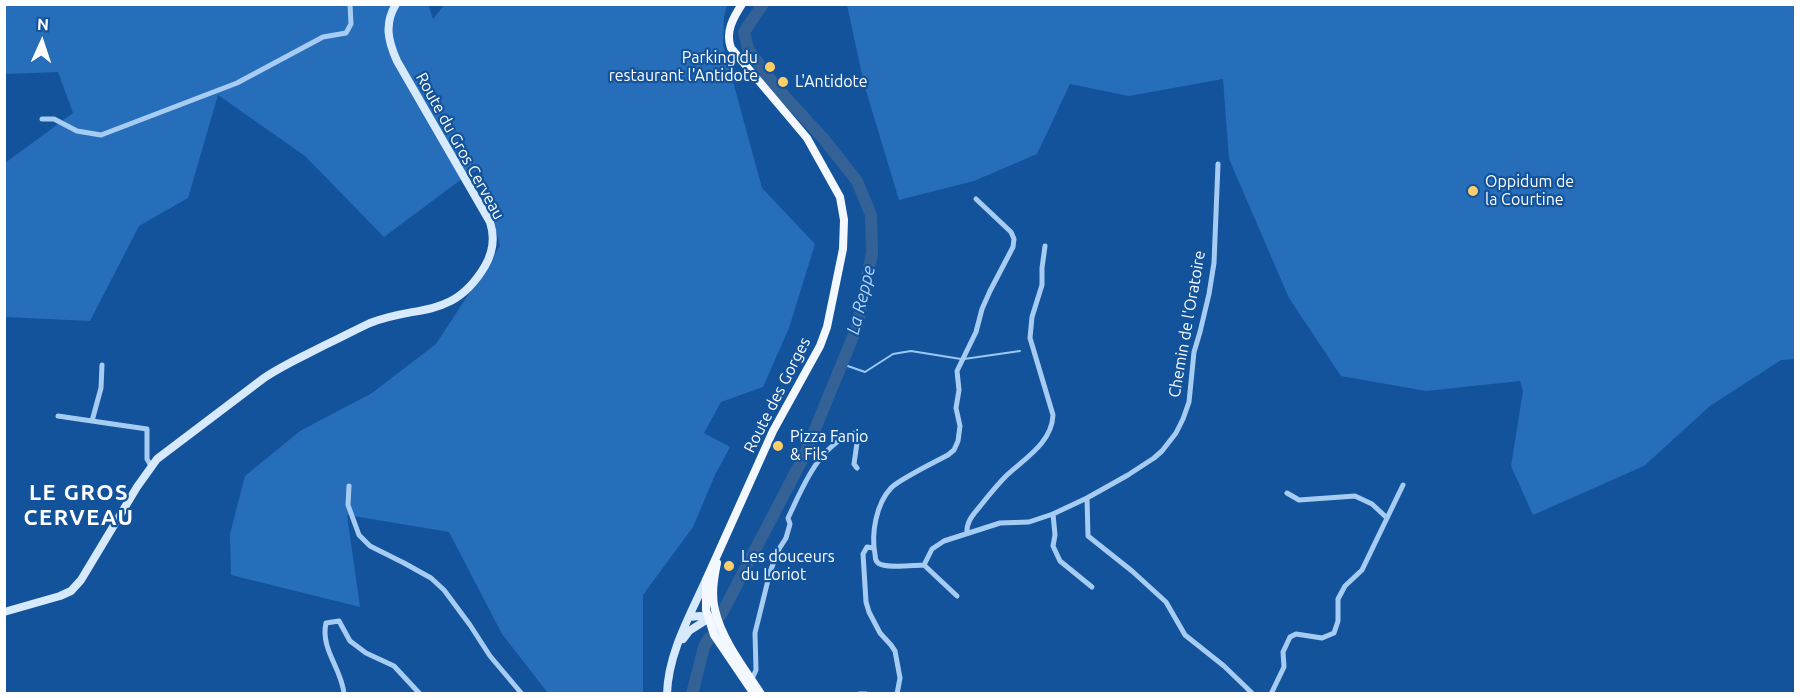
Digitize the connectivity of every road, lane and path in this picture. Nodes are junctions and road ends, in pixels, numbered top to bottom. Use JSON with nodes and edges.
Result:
{"nodes":[{"id":1,"x":350,"y":4,"type":"edge"},
{"id":2,"x":396,"y":4,"type":"edge"},
{"id":3,"x":742,"y":4,"type":"edge"},
{"id":4,"x":42,"y":119,"type":"dead end"},
{"id":5,"x":1218,"y":164,"type":"dead end"},
{"id":6,"x":976,"y":199,"type":"dead end"},
{"id":7,"x":1045,"y":246,"type":"dead end"},
{"id":8,"x":102,"y":365,"type":"dead end"},
{"id":9,"x":58,"y":416,"type":"dead end"},
{"id":10,"x":92,"y":421,"type":"junction"},
{"id":11,"x":151,"y":466,"type":"junction"},
{"id":12,"x":857,"y":468,"type":"dead end"},
{"id":13,"x":1403,"y":485,"type":"dead end"},
{"id":14,"x":349,"y":486,"type":"dead end"},
{"id":15,"x":1287,"y":493,"type":"dead end"},
{"id":16,"x":1087,"y":498,"type":"junction"},
{"id":17,"x":1053,"y":514,"type":"junction"},
{"id":18,"x":1387,"y":518,"type":"junction"},
{"id":19,"x":967,"y":533,"type":"junction"},
{"id":20,"x":721,"y":547,"type":"junction"},
{"id":21,"x":873,"y":548,"type":"junction"},
{"id":22,"x":924,"y":565,"type":"junction"},
{"id":23,"x":706,"y":580,"type":"junction"},
{"id":24,"x":1092,"y":587,"type":"dead end"},
{"id":25,"x":957,"y":596,"type":"dead end"},
{"id":26,"x":4,"y":612,"type":"edge"},
{"id":27,"x":710,"y":616,"type":"junction"},
{"id":28,"x":689,"y":617,"type":"junction"},
{"id":29,"x":696,"y":627,"type":"junction"},
{"id":30,"x":714,"y":634,"type":"junction"},
{"id":31,"x":678,"y":645,"type":"junction"},
{"id":32,"x":752,"y":679,"type":"junction"},
{"id":33,"x":344,"y":693,"type":"edge"},
{"id":34,"x":420,"y":693,"type":"edge"},
{"id":35,"x":522,"y":693,"type":"edge"},
{"id":36,"x":667,"y":693,"type":"edge"},
{"id":37,"x":754,"y":693,"type":"edge"},
{"id":38,"x":761,"y":693,"type":"edge"},
{"id":39,"x":859,"y":693,"type":"edge"},
{"id":40,"x":866,"y":693,"type":"edge"},
{"id":41,"x":897,"y":693,"type":"edge"},
{"id":42,"x":1253,"y":693,"type":"edge"},
{"id":43,"x":1270,"y":693,"type":"edge"}],
"edges":[{"from":1,"to":4,"type":"street"},
{"from":2,"to":11,"type":"street","name":"Route du Gros Cerveau"},
{"from":3,"to":20,"type":"main road","name":"Route des Gorges"},
{"from":5,"to":16,"type":"street","name":"Chemin de l'Oratoire"},
{"from":6,"to":21,"type":"street"},
{"from":7,"to":19,"type":"street"},
{"from":8,"to":10,"type":"street"},
{"from":9,"to":10,"type":"street"},
{"from":10,"to":11,"type":"street"},
{"from":11,"to":26,"type":"street","name":"Route du Gros Cerveau"},
{"from":12,"to":32,"type":"street"},
{"from":13,"to":18,"type":"street"},
{"from":14,"to":35,"type":"street"},
{"from":15,"to":18,"type":"street"},
{"from":16,"to":17,"type":"street","name":"Chemin de l'Oratoire"},
{"from":16,"to":42,"type":"street"},
{"from":17,"to":19,"type":"street","name":"Chemin de l'Oratoire"},
{"from":17,"to":24,"type":"street"},
{"from":18,"to":43,"type":"street"},
{"from":19,"to":22,"type":"street","name":"Chemin de l'Oratoire"},
{"from":20,"to":23,"type":"main road","name":"Route des Gorges"},
{"from":20,"to":27,"type":"main road","name":"Route des Gorges"},
{"from":21,"to":22,"type":"street"},
{"from":21,"to":41,"type":"street"},
{"from":22,"to":25,"type":"street"},
{"from":23,"to":27,"type":"main road","name":"Route des Gorges"},
{"from":23,"to":28,"type":"street"},
{"from":27,"to":28,"type":"street"},
{"from":27,"to":29,"type":"street"},
{"from":27,"to":30,"type":"main road","name":"Route des Gorges"},
{"from":27,"to":32,"type":"main road","name":"Route des Gorges"},
{"from":28,"to":31,"type":"street"},
{"from":29,"to":30,"type":"street"},
{"from":29,"to":31,"type":"street"},
{"from":30,"to":37,"type":"main road","name":"Route des Gorges"},
{"from":31,"to":36,"type":"street"},
{"from":32,"to":38,"type":"main road","name":"Route des Gorges"},
{"from":33,"to":34,"type":"street"},
{"from":39,"to":40,"type":"street"}]}
